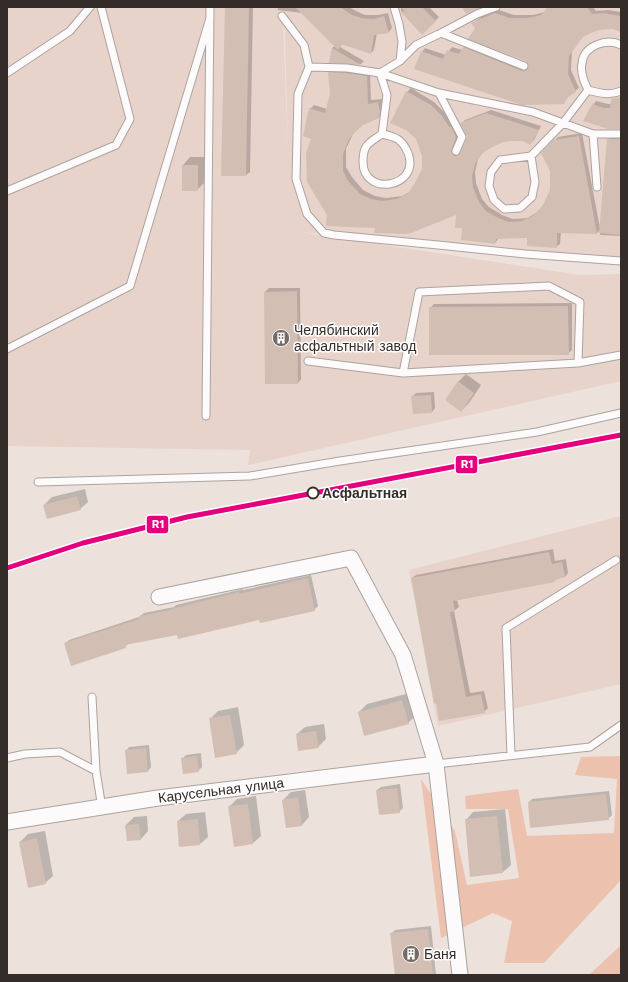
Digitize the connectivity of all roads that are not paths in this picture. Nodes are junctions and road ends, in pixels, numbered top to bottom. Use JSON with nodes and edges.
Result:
{"nodes":[{"id":1,"x":90,"y":7,"type":"edge"},
{"id":2,"x":101,"y":7,"type":"edge"},
{"id":3,"x":210,"y":7,"type":"edge"},
{"id":4,"x":496,"y":7,"type":"edge"},
{"id":5,"x":391,"y":8,"type":"edge"},
{"id":6,"x":479,"y":10,"type":"edge"},
{"id":7,"x":282,"y":16,"type":"dead end"},
{"id":8,"x":210,"y":18,"type":"junction"},
{"id":9,"x":441,"y":33,"type":"junction"},
{"id":10,"x":621,"y":45,"type":"edge"},
{"id":11,"x":400,"y":61,"type":"junction"},
{"id":12,"x":524,"y":66,"type":"dead end"},
{"id":13,"x":309,"y":67,"type":"junction"},
{"id":14,"x":380,"y":72,"type":"junction"},
{"id":15,"x":7,"y":73,"type":"edge"},
{"id":16,"x":588,"y":90,"type":"junction"},
{"id":17,"x":621,"y":91,"type":"edge"},
{"id":18,"x":439,"y":93,"type":"junction"},
{"id":19,"x":563,"y":124,"type":"junction"},
{"id":20,"x":382,"y":134,"type":"junction"},
{"id":21,"x":592,"y":134,"type":"junction"},
{"id":22,"x":621,"y":134,"type":"edge"},
{"id":23,"x":456,"y":150,"type":"dead end"},
{"id":24,"x":531,"y":156,"type":"junction"},
{"id":25,"x":597,"y":187,"type":"dead end"},
{"id":26,"x":7,"y":191,"type":"edge"},
{"id":27,"x":621,"y":261,"type":"edge"},
{"id":28,"x":7,"y":349,"type":"edge"},
{"id":29,"x":621,"y":355,"type":"edge"},
{"id":30,"x":308,"y":361,"type":"dead end"},
{"id":31,"x":578,"y":363,"type":"junction"},
{"id":32,"x":403,"y":373,"type":"junction"},
{"id":33,"x":621,"y":413,"type":"edge"},
{"id":34,"x":206,"y":416,"type":"dead end"},
{"id":35,"x":38,"y":482,"type":"dead end"},
{"id":36,"x":616,"y":560,"type":"dead end"},
{"id":37,"x":159,"y":597,"type":"dead end"},
{"id":38,"x":92,"y":697,"type":"dead end"},
{"id":39,"x":621,"y":725,"type":"edge"},
{"id":40,"x":511,"y":755,"type":"junction"},
{"id":41,"x":7,"y":758,"type":"edge"},
{"id":42,"x":436,"y":764,"type":"junction"},
{"id":43,"x":96,"y":771,"type":"junction"},
{"id":44,"x":102,"y":808,"type":"junction"},
{"id":45,"x":7,"y":822,"type":"edge"},
{"id":46,"x":460,"y":975,"type":"edge"}],
"edges":[{"from":1,"to":15,"type":"lane"},
{"from":2,"to":26,"type":"lane"},
{"from":3,"to":8,"type":"lane"},
{"from":4,"to":6,"type":"lane"},
{"from":5,"to":11,"type":"lane"},
{"from":6,"to":9,"type":"lane"},
{"from":7,"to":13,"type":"lane"},
{"from":8,"to":28,"type":"lane"},
{"from":8,"to":34,"type":"lane"},
{"from":9,"to":11,"type":"lane"},
{"from":9,"to":12,"type":"lane"},
{"from":10,"to":16,"type":"lane"},
{"from":11,"to":14,"type":"lane"},
{"from":13,"to":14,"type":"lane"},
{"from":13,"to":27,"type":"lane"},
{"from":14,"to":18,"type":"lane"},
{"from":14,"to":20,"type":"lane"},
{"from":16,"to":17,"type":"lane"},
{"from":16,"to":19,"type":"lane"},
{"from":18,"to":19,"type":"lane"},
{"from":18,"to":23,"type":"lane"},
{"from":19,"to":21,"type":"lane"},
{"from":19,"to":24,"type":"lane"},
{"from":20,"to":20,"type":"lane"},
{"from":21,"to":22,"type":"lane"},
{"from":21,"to":25,"type":"lane"},
{"from":24,"to":24,"type":"lane"},
{"from":29,"to":31,"type":"lane"},
{"from":30,"to":32,"type":"lane"},
{"from":31,"to":32,"type":"lane"},
{"from":31,"to":32,"type":"lane"},
{"from":33,"to":35,"type":"lane"},
{"from":36,"to":40,"type":"lane"},
{"from":37,"to":42,"type":"street"},
{"from":38,"to":43,"type":"lane"},
{"from":39,"to":40,"type":"lane"},
{"from":40,"to":42,"type":"lane"},
{"from":41,"to":43,"type":"lane"},
{"from":42,"to":44,"type":"street","name":"Карусельная улица"},
{"from":42,"to":46,"type":"street"},
{"from":43,"to":44,"type":"lane"},
{"from":44,"to":45,"type":"street","name":"Карусельная улица"}]}
